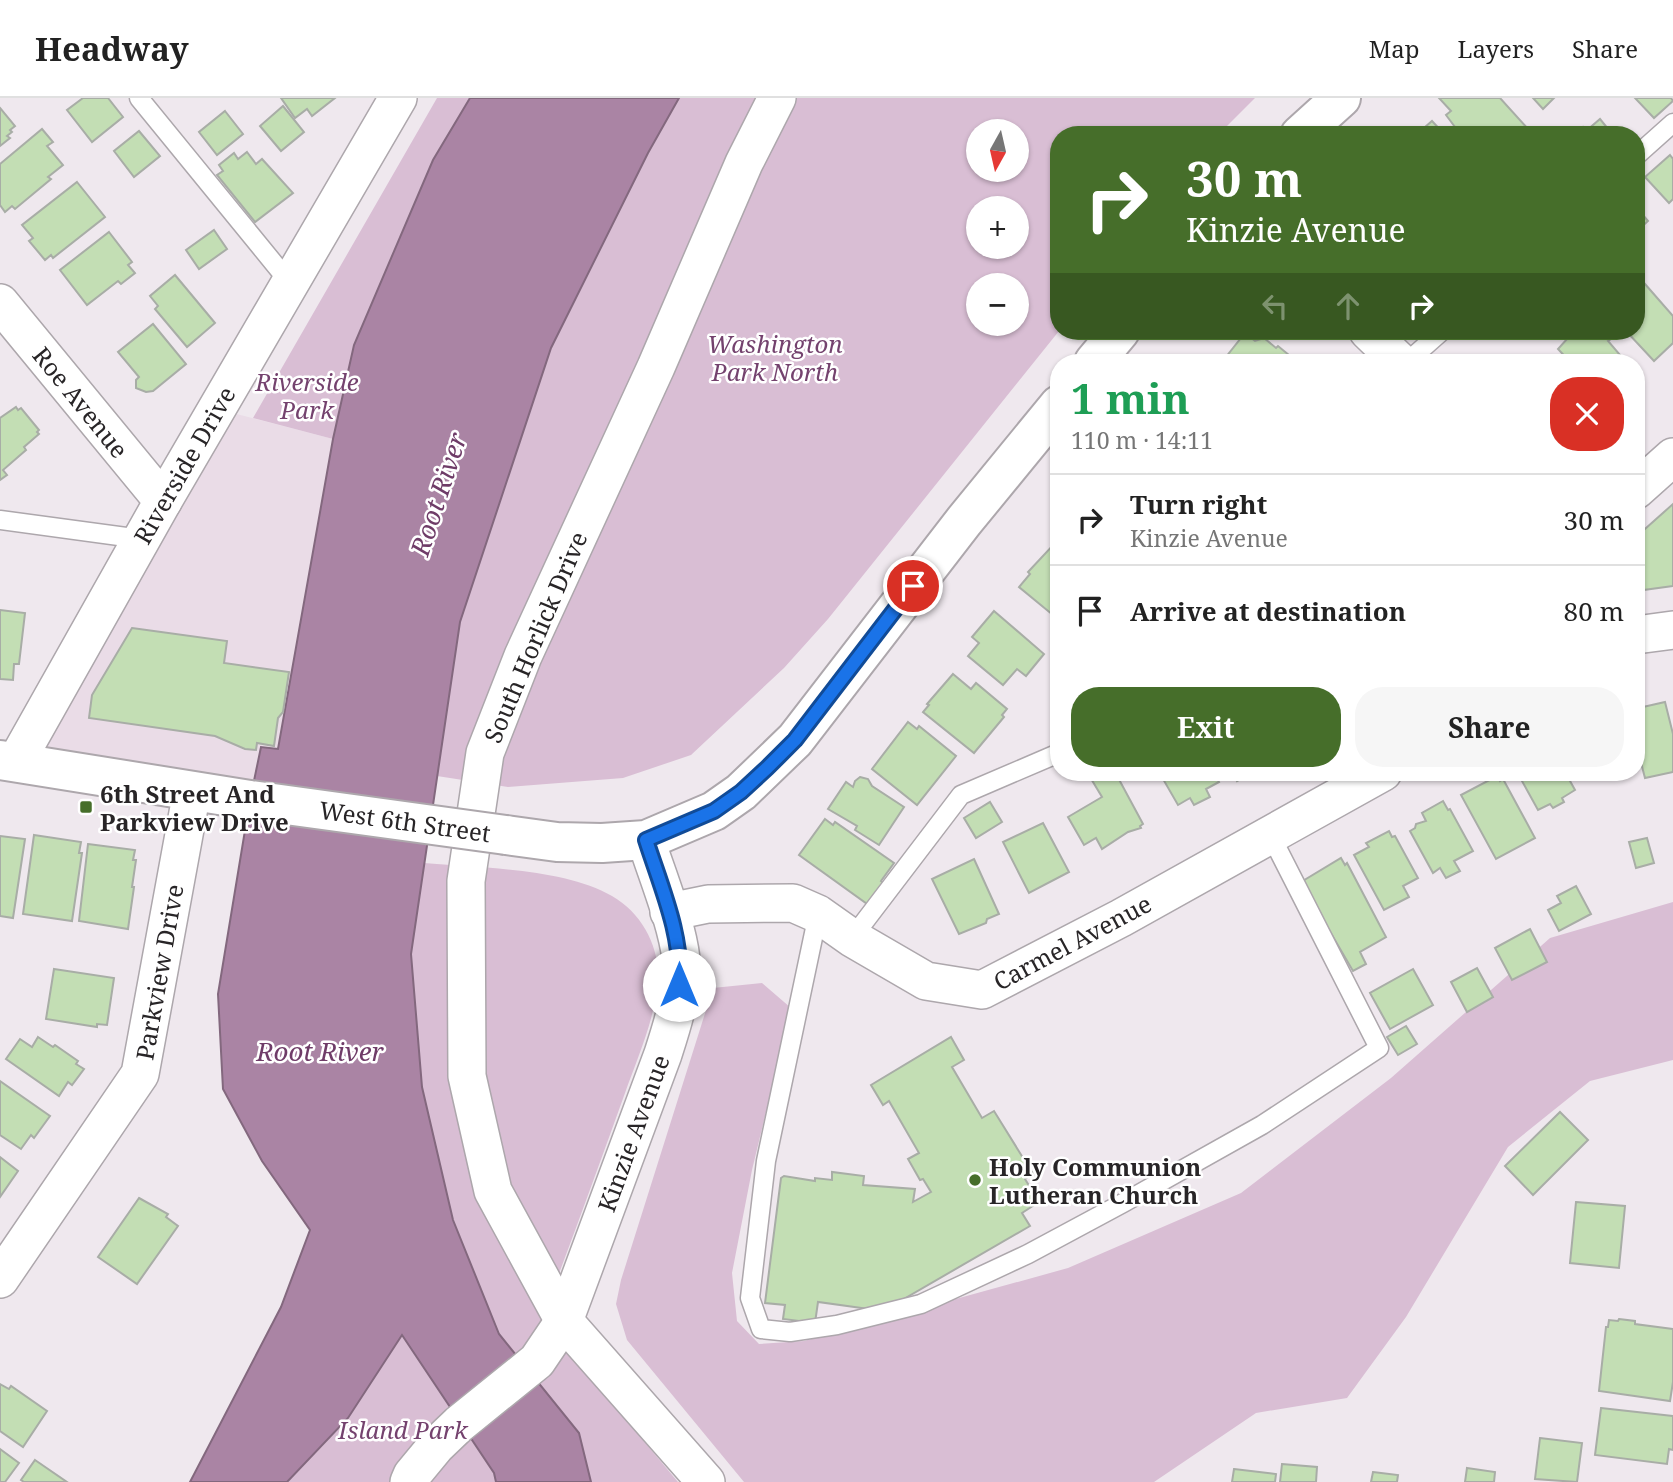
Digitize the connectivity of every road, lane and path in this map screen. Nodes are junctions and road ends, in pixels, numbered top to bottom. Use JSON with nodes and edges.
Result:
{"nodes":[{"id":1,"x":139,"y":98,"type":"edge"},
{"id":2,"x":398,"y":98,"type":"edge"},
{"id":3,"x":777,"y":98,"type":"edge"},
{"id":4,"x":1341,"y":98,"type":"edge"},
{"id":5,"x":1673,"y":123,"type":"edge"},
{"id":6,"x":1310,"y":126,"type":"edge"},
{"id":7,"x":1645,"y":148,"type":"edge"},
{"id":8,"x":290,"y":283,"type":"junction"},
{"id":9,"x":0,"y":303,"type":"edge"},
{"id":10,"x":1112,"y":340,"type":"edge"},
{"id":11,"x":1378,"y":340,"type":"edge"},
{"id":12,"x":1432,"y":340,"type":"edge"},
{"id":13,"x":1100,"y":354,"type":"edge"},
{"id":14,"x":1392,"y":354,"type":"edge"},
{"id":15,"x":1415,"y":354,"type":"edge"},
{"id":16,"x":1050,"y":416,"type":"edge"},
{"id":17,"x":1673,"y":457,"type":"edge"},
{"id":18,"x":1645,"y":483,"type":"edge"},
{"id":19,"x":163,"y":501,"type":"junction"},
{"id":20,"x":0,"y":520,"type":"edge"},
{"id":21,"x":141,"y":539,"type":"junction"},
{"id":22,"x":1673,"y":630,"type":"edge"},
{"id":23,"x":1645,"y":634,"type":"edge"},
{"id":24,"x":1050,"y":757,"type":"edge"},
{"id":25,"x":8,"y":761,"type":"edge"},
{"id":26,"x":1366,"y":781,"type":"edge"},
{"id":27,"x":192,"y":791,"type":"junction"},
{"id":28,"x":1270,"y":834,"type":"junction"},
{"id":29,"x":646,"y":840,"type":"junction"},
{"id":30,"x":669,"y":912,"type":"junction"},
{"id":31,"x":818,"y":914,"type":"junction"},
{"id":32,"x":852,"y":938,"type":"junction"},
{"id":33,"x":0,"y":1279,"type":"edge"},
{"id":34,"x":564,"y":1321,"type":"junction"},
{"id":35,"x":409,"y":1482,"type":"edge"},
{"id":36,"x":706,"y":1482,"type":"edge"}],
"edges":[{"from":1,"to":8,"type":"lane"},
{"from":2,"to":8,"type":"street","name":"Riverside Drive"},
{"from":3,"to":34,"type":"street","name":"South Horlick Drive"},
{"from":4,"to":6,"type":"street"},
{"from":5,"to":7,"type":"lane"},
{"from":8,"to":19,"type":"street","name":"Riverside Drive"},
{"from":9,"to":19,"type":"street","name":"Roe Avenue"},
{"from":10,"to":13,"type":"street"},
{"from":11,"to":14,"type":"street"},
{"from":12,"to":15,"type":"lane"},
{"from":16,"to":29,"type":"street"},
{"from":17,"to":18,"type":"street"},
{"from":19,"to":21,"type":"street","name":"Riverside Drive"},
{"from":20,"to":21,"type":"lane"},
{"from":21,"to":25,"type":"street","name":"Riverside Drive"},
{"from":22,"to":23,"type":"street"},
{"from":24,"to":32,"type":"lane"},
{"from":25,"to":27,"type":"street","name":"West 6th Street"},
{"from":26,"to":28,"type":"street","name":"Carmel Avenue"},
{"from":27,"to":29,"type":"street","name":"West 6th Street","bridge":true},
{"from":27,"to":33,"type":"street","name":"Parkview Drive"},
{"from":28,"to":31,"type":"lane"},
{"from":28,"to":32,"type":"street","name":"Carmel Avenue"},
{"from":29,"to":30,"type":"street","name":"Kinzie Avenue"},
{"from":30,"to":31,"type":"street","name":"Carmel Avenue"},
{"from":30,"to":34,"type":"street","name":"Kinzie Avenue"},
{"from":31,"to":32,"type":"street","name":"Carmel Avenue"},
{"from":34,"to":35,"type":"street","name":"Kinzie Avenue"},
{"from":34,"to":36,"type":"street","name":"South Horlick Drive"}]}
